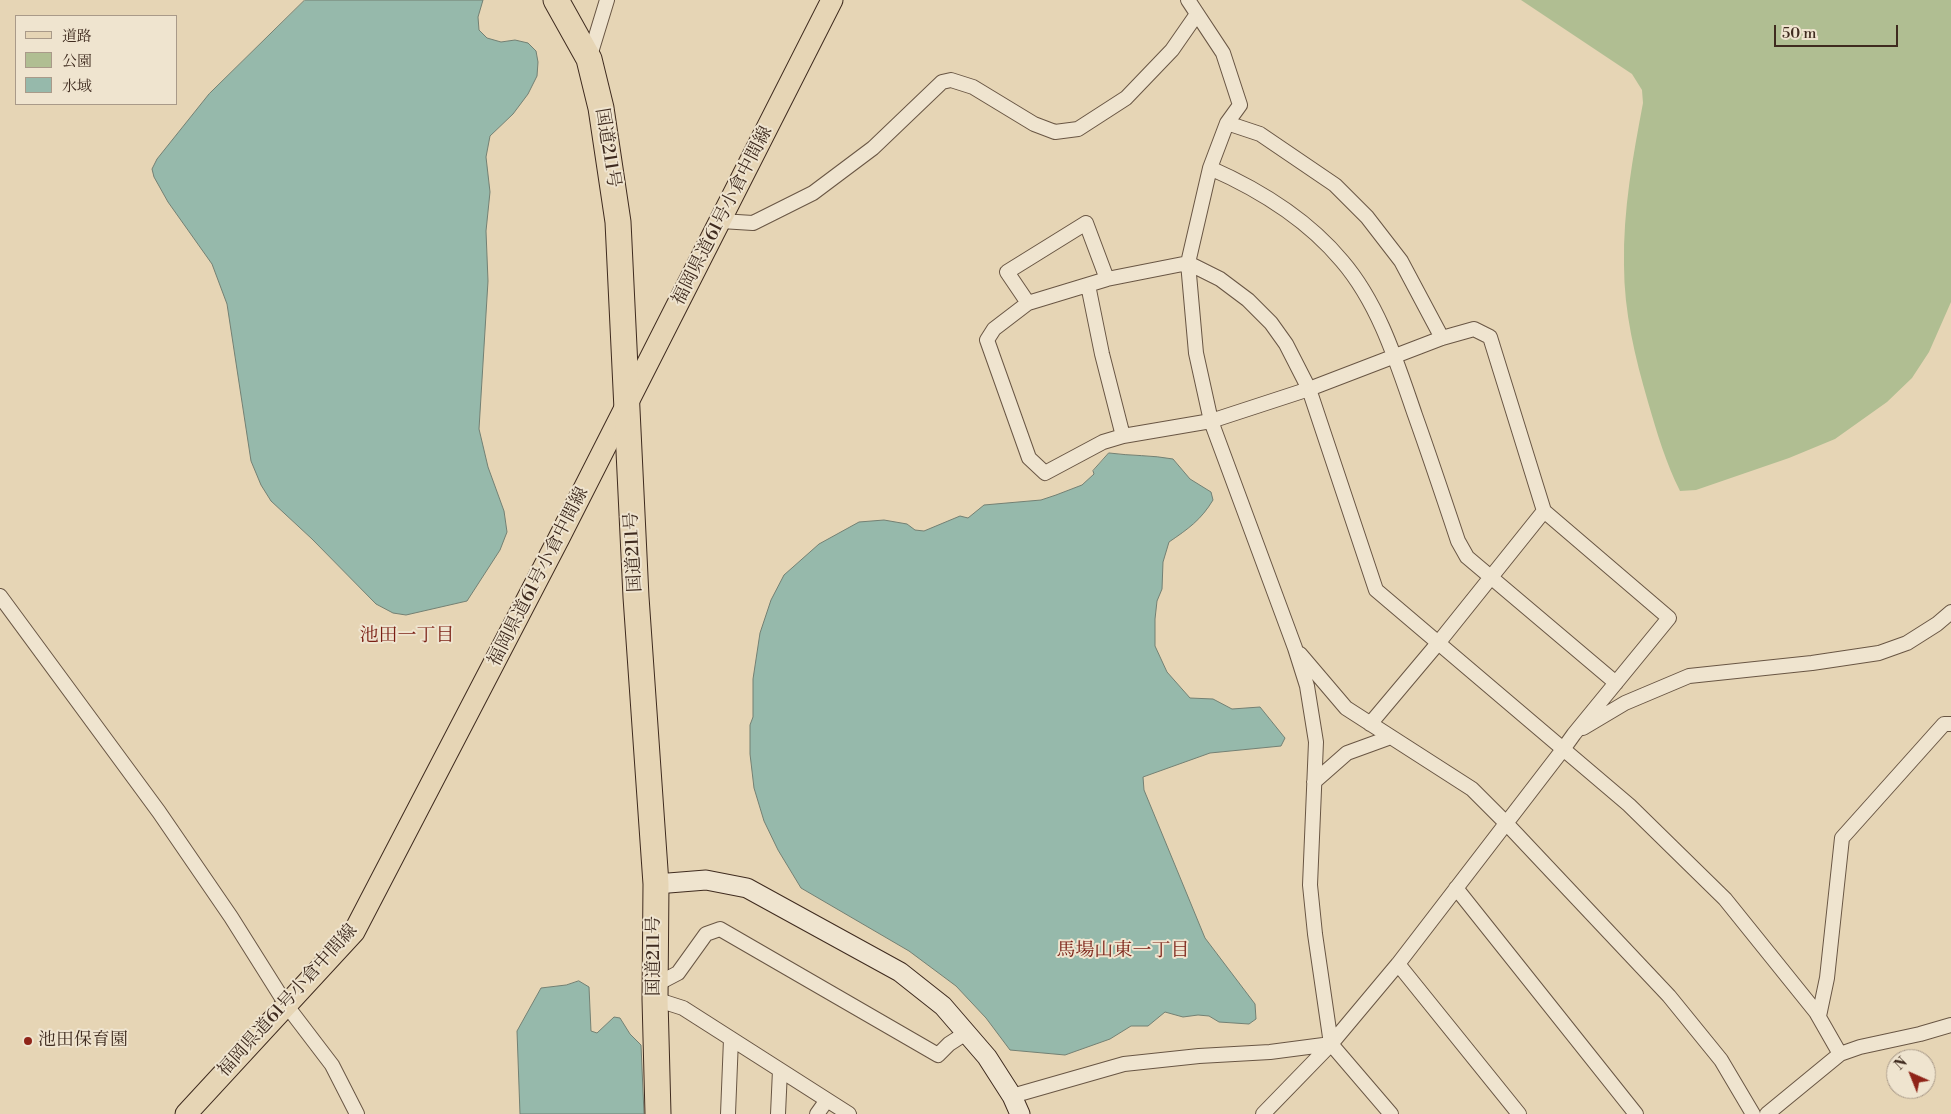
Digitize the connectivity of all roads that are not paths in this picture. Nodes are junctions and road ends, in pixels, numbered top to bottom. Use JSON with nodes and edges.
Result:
{"nodes":[{"id":1,"x":556,"y":0,"type":"edge"},
{"id":2,"x":607,"y":0,"type":"edge"},
{"id":3,"x":832,"y":0,"type":"edge"},
{"id":4,"x":1188,"y":0,"type":"edge"},
{"id":5,"x":1197,"y":14,"type":"junction"},
{"id":6,"x":589,"y":59,"type":"junction"},
{"id":7,"x":1227,"y":123,"type":"junction"},
{"id":8,"x":1210,"y":168,"type":"junction"},
{"id":9,"x":721,"y":221,"type":"junction"},
{"id":10,"x":1188,"y":263,"type":"junction"},
{"id":11,"x":1107,"y":279,"type":"junction"},
{"id":12,"x":1088,"y":285,"type":"junction"},
{"id":13,"x":1028,"y":304,"type":"junction"},
{"id":14,"x":1442,"y":338,"type":"junction"},
{"id":15,"x":1395,"y":356,"type":"junction"},
{"id":16,"x":1309,"y":389,"type":"junction"},
{"id":17,"x":627,"y":404,"type":"junction"},
{"id":18,"x":1211,"y":421,"type":"junction"},
{"id":19,"x":1122,"y":436,"type":"junction"},
{"id":20,"x":1544,"y":511,"type":"junction"},
{"id":21,"x":1491,"y":578,"type":"junction"},
{"id":22,"x":0,"y":596,"type":"edge"},
{"id":23,"x":1951,"y":612,"type":"edge"},
{"id":24,"x":1440,"y":642,"type":"junction"},
{"id":25,"x":1295,"y":648,"type":"junction"},
{"id":26,"x":1616,"y":682,"type":"junction"},
{"id":27,"x":1370,"y":724,"type":"junction"},
{"id":28,"x":1951,"y":724,"type":"edge"},
{"id":29,"x":1574,"y":734,"type":"junction"},
{"id":30,"x":1390,"y":737,"type":"junction"},
{"id":31,"x":1564,"y":748,"type":"junction"},
{"id":32,"x":1314,"y":782,"type":"junction"},
{"id":33,"x":1506,"y":823,"type":"junction"},
{"id":34,"x":656,"y":884,"type":"junction"},
{"id":35,"x":1456,"y":888,"type":"junction"},
{"id":36,"x":1398,"y":964,"type":"junction"},
{"id":37,"x":655,"y":992,"type":"junction"},
{"id":38,"x":287,"y":1006,"type":"junction"},
{"id":39,"x":1819,"y":1016,"type":"junction"},
{"id":40,"x":1951,"y":1025,"type":"edge"},
{"id":41,"x":966,"y":1033,"type":"junction"},
{"id":42,"x":731,"y":1039,"type":"junction"},
{"id":43,"x":1331,"y":1044,"type":"junction"},
{"id":44,"x":1840,"y":1054,"type":"junction"},
{"id":45,"x":780,"y":1070,"type":"junction"},
{"id":46,"x":1012,"y":1096,"type":"junction"},
{"id":47,"x":827,"y":1100,"type":"junction"},
{"id":48,"x":186,"y":1114,"type":"edge"},
{"id":49,"x":356,"y":1114,"type":"edge"},
{"id":50,"x":658,"y":1114,"type":"edge"},
{"id":51,"x":728,"y":1114,"type":"edge"},
{"id":52,"x":778,"y":1114,"type":"edge"},
{"id":53,"x":817,"y":1114,"type":"edge"},
{"id":54,"x":849,"y":1114,"type":"edge"},
{"id":55,"x":1020,"y":1114,"type":"edge"},
{"id":56,"x":1263,"y":1114,"type":"edge"},
{"id":57,"x":1391,"y":1114,"type":"edge"},
{"id":58,"x":1519,"y":1114,"type":"edge"},
{"id":59,"x":1636,"y":1114,"type":"edge"},
{"id":60,"x":1753,"y":1114,"type":"edge"},
{"id":61,"x":1767,"y":1114,"type":"edge"}],
"edges":[{"from":1,"to":6,"type":"highway","name":"国道211号"},
{"from":2,"to":6,"type":"street"},
{"from":3,"to":9,"type":"main road","name":"福岡県道61号小倉中間線"},
{"from":4,"to":5,"type":"street"},
{"from":5,"to":7,"type":"street"},
{"from":5,"to":9,"type":"street"},
{"from":6,"to":17,"type":"highway","name":"国道211号"},
{"from":7,"to":8,"type":"street"},
{"from":7,"to":14,"type":"street"},
{"from":8,"to":10,"type":"street"},
{"from":8,"to":15,"type":"street"},
{"from":9,"to":17,"type":"main road","name":"福岡県道61号小倉中間線"},
{"from":10,"to":11,"type":"street"},
{"from":10,"to":16,"type":"street"},
{"from":10,"to":18,"type":"street"},
{"from":11,"to":12,"type":"street"},
{"from":11,"to":13,"type":"street"},
{"from":12,"to":13,"type":"street"},
{"from":12,"to":19,"type":"street"},
{"from":13,"to":19,"type":"street"},
{"from":14,"to":15,"type":"street"},
{"from":14,"to":20,"type":"street"},
{"from":15,"to":16,"type":"street"},
{"from":15,"to":21,"type":"street"},
{"from":16,"to":18,"type":"street"},
{"from":16,"to":24,"type":"street"},
{"from":17,"to":34,"type":"highway","name":"国道211号"},
{"from":17,"to":38,"type":"main road","name":"福岡県道61号小倉中間線"},
{"from":18,"to":19,"type":"street"},
{"from":18,"to":25,"type":"street"},
{"from":20,"to":21,"type":"street"},
{"from":20,"to":26,"type":"street"},
{"from":21,"to":24,"type":"street"},
{"from":21,"to":26,"type":"street"},
{"from":22,"to":38,"type":"street"},
{"from":23,"to":29,"type":"street"},
{"from":24,"to":27,"type":"street"},
{"from":24,"to":31,"type":"street"},
{"from":25,"to":27,"type":"street"},
{"from":25,"to":32,"type":"street"},
{"from":26,"to":29,"type":"street"},
{"from":27,"to":30,"type":"street"},
{"from":28,"to":39,"type":"street"},
{"from":29,"to":31,"type":"street"},
{"from":30,"to":32,"type":"street"},
{"from":30,"to":33,"type":"street"},
{"from":31,"to":33,"type":"street"},
{"from":31,"to":39,"type":"street"},
{"from":32,"to":43,"type":"street"},
{"from":33,"to":35,"type":"street"},
{"from":33,"to":60,"type":"street"},
{"from":34,"to":37,"type":"highway","name":"国道211号"},
{"from":34,"to":41,"type":"street"},
{"from":35,"to":36,"type":"street"},
{"from":35,"to":59,"type":"street"},
{"from":36,"to":43,"type":"street"},
{"from":36,"to":58,"type":"street"},
{"from":37,"to":41,"type":"street"},
{"from":37,"to":42,"type":"street"},
{"from":37,"to":50,"type":"highway","name":"国道211号"},
{"from":38,"to":48,"type":"main road","name":"福岡県道61号小倉中間線"},
{"from":38,"to":49,"type":"street"},
{"from":39,"to":44,"type":"street"},
{"from":40,"to":44,"type":"street"},
{"from":41,"to":46,"type":"street"},
{"from":42,"to":45,"type":"street"},
{"from":42,"to":51,"type":"street"},
{"from":43,"to":46,"type":"street"},
{"from":43,"to":56,"type":"street"},
{"from":43,"to":57,"type":"street"},
{"from":44,"to":61,"type":"street"},
{"from":45,"to":47,"type":"street"},
{"from":45,"to":52,"type":"street"},
{"from":46,"to":55,"type":"street"},
{"from":47,"to":53,"type":"street"},
{"from":47,"to":54,"type":"street"}]}
